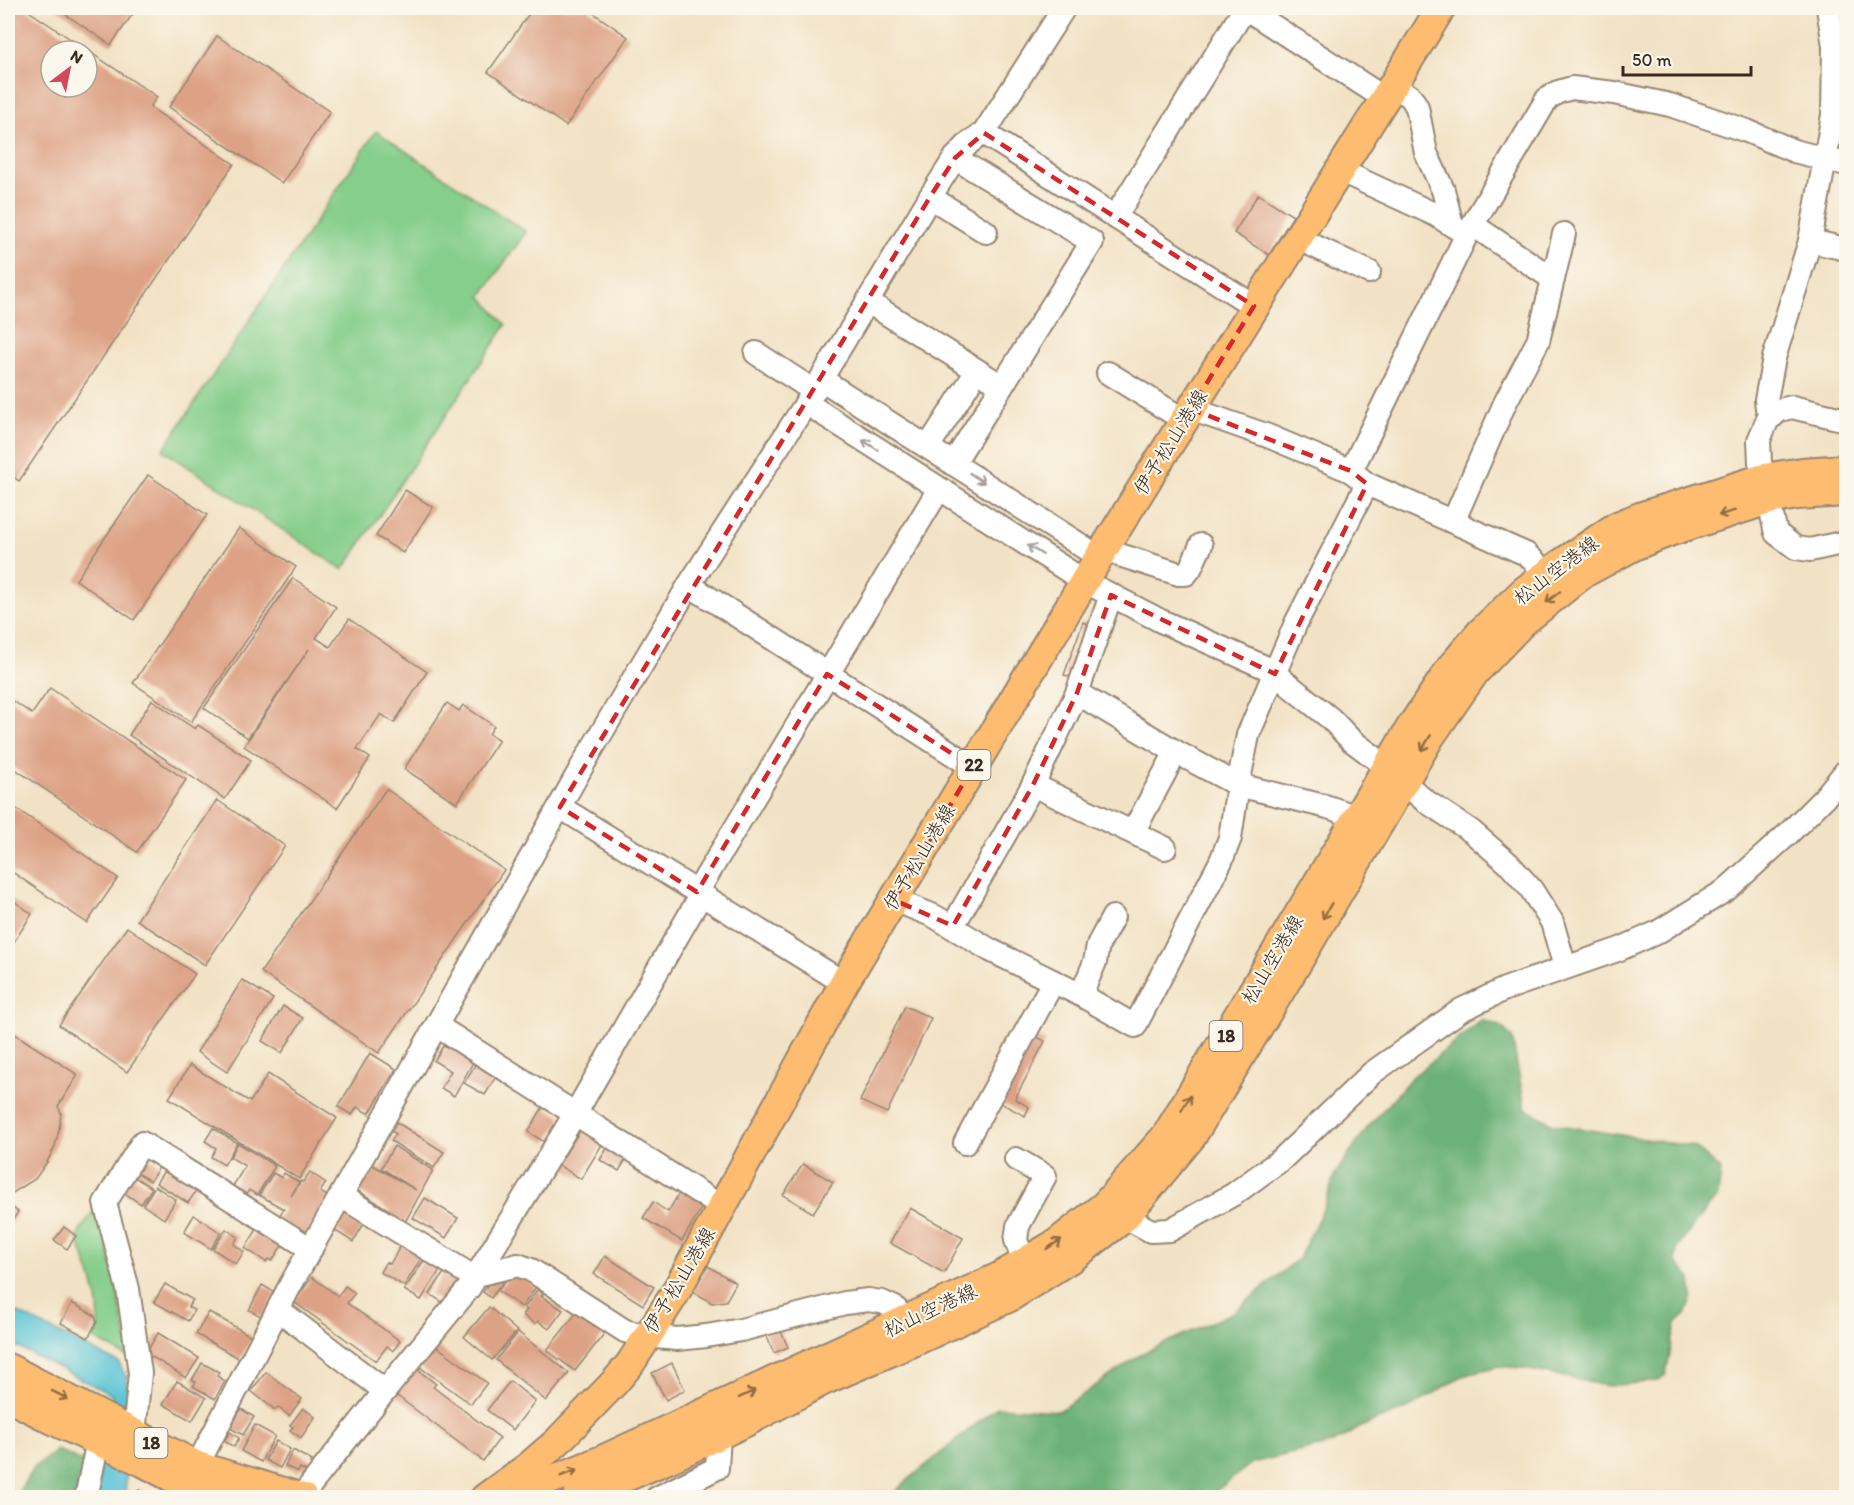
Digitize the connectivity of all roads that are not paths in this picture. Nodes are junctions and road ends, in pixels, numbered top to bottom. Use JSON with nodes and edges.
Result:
{"nodes":[{"id":1,"x":1064,"y":8,"type":"edge"},
{"id":2,"x":1441,"y":8,"type":"edge"},
{"id":3,"x":1828,"y":8,"type":"edge"},
{"id":4,"x":1840,"y":46,"type":"edge"},
{"id":5,"x":1388,"y":91,"type":"junction"},
{"id":6,"x":1840,"y":118,"type":"edge"},
{"id":7,"x":984,"y":133,"type":"junction"},
{"id":8,"x":955,"y":158,"type":"junction"},
{"id":9,"x":1836,"y":162,"type":"edge"},
{"id":10,"x":1339,"y":170,"type":"junction"},
{"id":11,"x":930,"y":196,"type":"junction"},
{"id":12,"x":1115,"y":217,"type":"junction"},
{"id":13,"x":1464,"y":228,"type":"junction"},
{"id":14,"x":986,"y":232,"type":"dead end"},
{"id":15,"x":1564,"y":234,"type":"dead end"},
{"id":16,"x":1297,"y":238,"type":"junction"},
{"id":17,"x":1810,"y":241,"type":"junction"},
{"id":18,"x":1846,"y":249,"type":"edge"},
{"id":19,"x":1369,"y":272,"type":"dead end"},
{"id":20,"x":1553,"y":279,"type":"junction"},
{"id":21,"x":868,"y":302,"type":"junction"},
{"id":22,"x":1254,"y":306,"type":"junction"},
{"id":23,"x":756,"y":353,"type":"dead end"},
{"id":24,"x":977,"y":371,"type":"junction"},
{"id":25,"x":1108,"y":373,"type":"dead end"},
{"id":26,"x":1002,"y":386,"type":"junction"},
{"id":27,"x":814,"y":391,"type":"junction"},
{"id":28,"x":1187,"y":415,"type":"junction"},
{"id":29,"x":1773,"y":416,"type":"junction"},
{"id":30,"x":1846,"y":420,"type":"edge"},
{"id":31,"x":928,"y":447,"type":"junction"},
{"id":32,"x":953,"y":464,"type":"junction"},
{"id":33,"x":1846,"y":468,"type":"edge"},
{"id":34,"x":1359,"y":477,"type":"junction"},
{"id":35,"x":939,"y":489,"type":"junction"},
{"id":36,"x":1767,"y":489,"type":"junction"},
{"id":37,"x":1846,"y":492,"type":"edge"},
{"id":38,"x":1453,"y":522,"type":"junction"},
{"id":39,"x":1846,"y":542,"type":"edge"},
{"id":40,"x":1200,"y":545,"type":"dead end"},
{"id":41,"x":1102,"y":553,"type":"junction"},
{"id":42,"x":1547,"y":573,"type":"junction"},
{"id":43,"x":1084,"y":581,"type":"junction"},
{"id":44,"x":689,"y":585,"type":"junction"},
{"id":45,"x":1111,"y":595,"type":"junction"},
{"id":46,"x":827,"y":674,"type":"junction"},
{"id":47,"x":1275,"y":674,"type":"junction"},
{"id":48,"x":1077,"y":693,"type":"junction"},
{"id":49,"x":1176,"y":752,"type":"junction"},
{"id":50,"x":973,"y":767,"type":"junction"},
{"id":51,"x":1846,"y":771,"type":"edge"},
{"id":52,"x":1395,"y":774,"type":"junction"},
{"id":53,"x":1033,"y":785,"type":"junction"},
{"id":54,"x":1238,"y":785,"type":"junction"},
{"id":55,"x":560,"y":807,"type":"junction"},
{"id":56,"x":1357,"y":817,"type":"junction"},
{"id":57,"x":1133,"y":832,"type":"junction"},
{"id":58,"x":1165,"y":848,"type":"dead end"},
{"id":59,"x":699,"y":894,"type":"junction"},
{"id":60,"x":894,"y":900,"type":"junction"},
{"id":61,"x":1113,"y":917,"type":"dead end"},
{"id":62,"x":953,"y":926,"type":"junction"},
{"id":63,"x":1565,"y":967,"type":"junction"},
{"id":64,"x":1053,"y":982,"type":"junction"},
{"id":65,"x":844,"y":983,"type":"junction"},
{"id":66,"x":1081,"y":995,"type":"junction"},
{"id":67,"x":436,"y":1026,"type":"junction"},
{"id":68,"x":575,"y":1114,"type":"junction"},
{"id":69,"x":965,"y":1143,"type":"dead end"},
{"id":70,"x":1016,"y":1159,"type":"dead end"},
{"id":71,"x":341,"y":1196,"type":"junction"},
{"id":72,"x":722,"y":1207,"type":"junction"},
{"id":73,"x":1114,"y":1211,"type":"junction"},
{"id":74,"x":311,"y":1249,"type":"junction"},
{"id":75,"x":1024,"y":1263,"type":"junction"},
{"id":76,"x":478,"y":1274,"type":"junction"},
{"id":77,"x":279,"y":1310,"type":"junction"},
{"id":78,"x":906,"y":1321,"type":"junction"},
{"id":79,"x":646,"y":1336,"type":"junction"},
{"id":80,"x":8,"y":1368,"type":"edge"},
{"id":81,"x":385,"y":1391,"type":"junction"},
{"id":82,"x":8,"y":1397,"type":"edge"},
{"id":83,"x":101,"y":1429,"type":"junction"},
{"id":84,"x":134,"y":1434,"type":"junction"},
{"id":85,"x":719,"y":1435,"type":"junction"},
{"id":86,"x":191,"y":1484,"type":"edge"},
{"id":87,"x":86,"y":1497,"type":"edge"},
{"id":88,"x":220,"y":1497,"type":"edge"},
{"id":89,"x":302,"y":1497,"type":"edge"},
{"id":90,"x":485,"y":1497,"type":"edge"},
{"id":91,"x":494,"y":1497,"type":"edge"},
{"id":92,"x":577,"y":1497,"type":"edge"},
{"id":93,"x":657,"y":1497,"type":"edge"}],
"edges":[{"from":1,"to":7,"type":"street"},
{"from":2,"to":5,"type":"main road","name":"伊予松山港線","number":"22"},
{"from":3,"to":4,"type":"street"},
{"from":4,"to":6,"type":"street"},
{"from":5,"to":10,"type":"main road","name":"伊予松山港線","number":"22"},
{"from":5,"to":12,"type":"street"},
{"from":5,"to":13,"type":"street"},
{"from":6,"to":9,"type":"street"},
{"from":7,"to":8,"type":"street"},
{"from":7,"to":12,"type":"street"},
{"from":8,"to":11,"type":"street"},
{"from":8,"to":26,"type":"street"},
{"from":9,"to":13,"type":"street"},
{"from":9,"to":17,"type":"street"},
{"from":10,"to":13,"type":"street"},
{"from":10,"to":16,"type":"main road","name":"伊予松山港線","number":"22"},
{"from":11,"to":14,"type":"street"},
{"from":11,"to":21,"type":"street"},
{"from":12,"to":22,"type":"street"},
{"from":13,"to":20,"type":"street"},
{"from":13,"to":34,"type":"street"},
{"from":15,"to":20,"type":"street"},
{"from":16,"to":19,"type":"street"},
{"from":16,"to":22,"type":"main road","name":"伊予松山港線","number":"22"},
{"from":17,"to":18,"type":"street"},
{"from":17,"to":29,"type":"street"},
{"from":20,"to":38,"type":"street"},
{"from":21,"to":24,"type":"street"},
{"from":21,"to":27,"type":"street"},
{"from":22,"to":28,"type":"main road","name":"伊予松山港線","number":"22"},
{"from":23,"to":27,"type":"street"},
{"from":24,"to":26,"type":"street"},
{"from":24,"to":31,"type":"street"},
{"from":25,"to":28,"type":"street"},
{"from":26,"to":32,"type":"street"},
{"from":27,"to":31,"type":"street"},
{"from":35,"to":27,"type":"street","one_way":true},
{"from":27,"to":44,"type":"street"},
{"from":28,"to":34,"type":"street"},
{"from":28,"to":41,"type":"main road","name":"伊予松山港線","number":"22"},
{"from":29,"to":30,"type":"street"},
{"from":29,"to":36,"type":"street"},
{"from":31,"to":32,"type":"street"},
{"from":32,"to":41,"type":"street","one_way":true},
{"from":33,"to":36,"type":"main road","name":"松山空港線","number":"18"},
{"from":34,"to":38,"type":"street"},
{"from":34,"to":47,"type":"street"},
{"from":43,"to":35,"type":"street","one_way":true},
{"from":35,"to":46,"type":"street"},
{"from":36,"to":37,"type":"main road","name":"松山空港線","number":"18"},
{"from":36,"to":39,"type":"street"},
{"from":36,"to":42,"type":"main road","name":"松山空港線","number":"18"},
{"from":36,"to":52,"type":"main road","name":"松山空港線","number":"18","one_way":true},
{"from":38,"to":42,"type":"street"},
{"from":40,"to":41,"type":"street"},
{"from":41,"to":43,"type":"main road","name":"伊予松山港線","number":"22"},
{"from":42,"to":52,"type":"main road","name":"松山空港線","number":"18"},
{"from":43,"to":45,"type":"street"},
{"from":43,"to":50,"type":"main road","name":"伊予松山港線","number":"22"},
{"from":44,"to":46,"type":"street"},
{"from":44,"to":55,"type":"street"},
{"from":45,"to":47,"type":"street"},
{"from":45,"to":48,"type":"street"},
{"from":46,"to":50,"type":"street"},
{"from":46,"to":59,"type":"street"},
{"from":47,"to":52,"type":"street"},
{"from":47,"to":54,"type":"street"},
{"from":48,"to":49,"type":"street"},
{"from":48,"to":53,"type":"street"},
{"from":49,"to":54,"type":"street"},
{"from":49,"to":57,"type":"street"},
{"from":50,"to":60,"type":"main road","name":"伊予松山港線","number":"22"},
{"from":51,"to":63,"type":"street"},
{"from":52,"to":56,"type":"main road","name":"松山空港線","number":"18"},
{"from":52,"to":63,"type":"street"},
{"from":52,"to":73,"type":"main road","name":"松山空港線","number":"18","one_way":true},
{"from":53,"to":57,"type":"street"},
{"from":53,"to":62,"type":"street"},
{"from":54,"to":56,"type":"street"},
{"from":54,"to":66,"type":"street"},
{"from":55,"to":59,"type":"street"},
{"from":55,"to":67,"type":"street"},
{"from":73,"to":56,"type":"main road","name":"松山空港線","number":"18","one_way":true},
{"from":57,"to":58,"type":"street"},
{"from":59,"to":65,"type":"street"},
{"from":59,"to":68,"type":"street"},
{"from":60,"to":62,"type":"street"},
{"from":60,"to":65,"type":"main road","name":"伊予松山港線","number":"22"},
{"from":61,"to":66,"type":"street"},
{"from":62,"to":64,"type":"street"},
{"from":63,"to":73,"type":"street"},
{"from":64,"to":66,"type":"street"},
{"from":64,"to":69,"type":"street"},
{"from":65,"to":72,"type":"main road","name":"伊予松山港線","number":"22"},
{"from":67,"to":68,"type":"street"},
{"from":67,"to":71,"type":"street"},
{"from":68,"to":72,"type":"street"},
{"from":68,"to":76,"type":"street"},
{"from":70,"to":75,"type":"street"},
{"from":71,"to":74,"type":"street"},
{"from":71,"to":76,"type":"street"},
{"from":72,"to":79,"type":"main road","name":"伊予松山港線","number":"22"},
{"from":75,"to":73,"type":"main road","name":"松山空港線","number":"18","one_way":true},
{"from":73,"to":85,"type":"main road","name":"松山空港線","number":"18"},
{"from":74,"to":77,"type":"street"},
{"from":74,"to":84,"type":"street"},
{"from":75,"to":78,"type":"main road","name":"松山空港線","number":"18"},
{"from":76,"to":79,"type":"street"},
{"from":76,"to":81,"type":"street"},
{"from":77,"to":81,"type":"street"},
{"from":77,"to":86,"type":"street"},
{"from":78,"to":79,"type":"street"},
{"from":91,"to":78,"type":"main road","name":"松山空港線","number":"18","one_way":true},
{"from":79,"to":90,"type":"main road","name":"伊予松山港線","number":"22"},
{"from":80,"to":83,"type":"main road","number":"18","one_way":true},
{"from":81,"to":89,"type":"street"},
{"from":82,"to":83,"type":"main road","number":"18"},
{"from":83,"to":84,"type":"main road","number":"18"},
{"from":83,"to":86,"type":"main road","number":"18"},
{"from":83,"to":87,"type":"street"},
{"from":84,"to":86,"type":"main road","number":"18"},
{"from":85,"to":92,"type":"main road","name":"松山空港線","number":"18"},
{"from":85,"to":93,"type":"street"},
{"from":86,"to":88,"type":"main road","number":"18"},
{"from":86,"to":89,"type":"main road","number":"18"}]}
